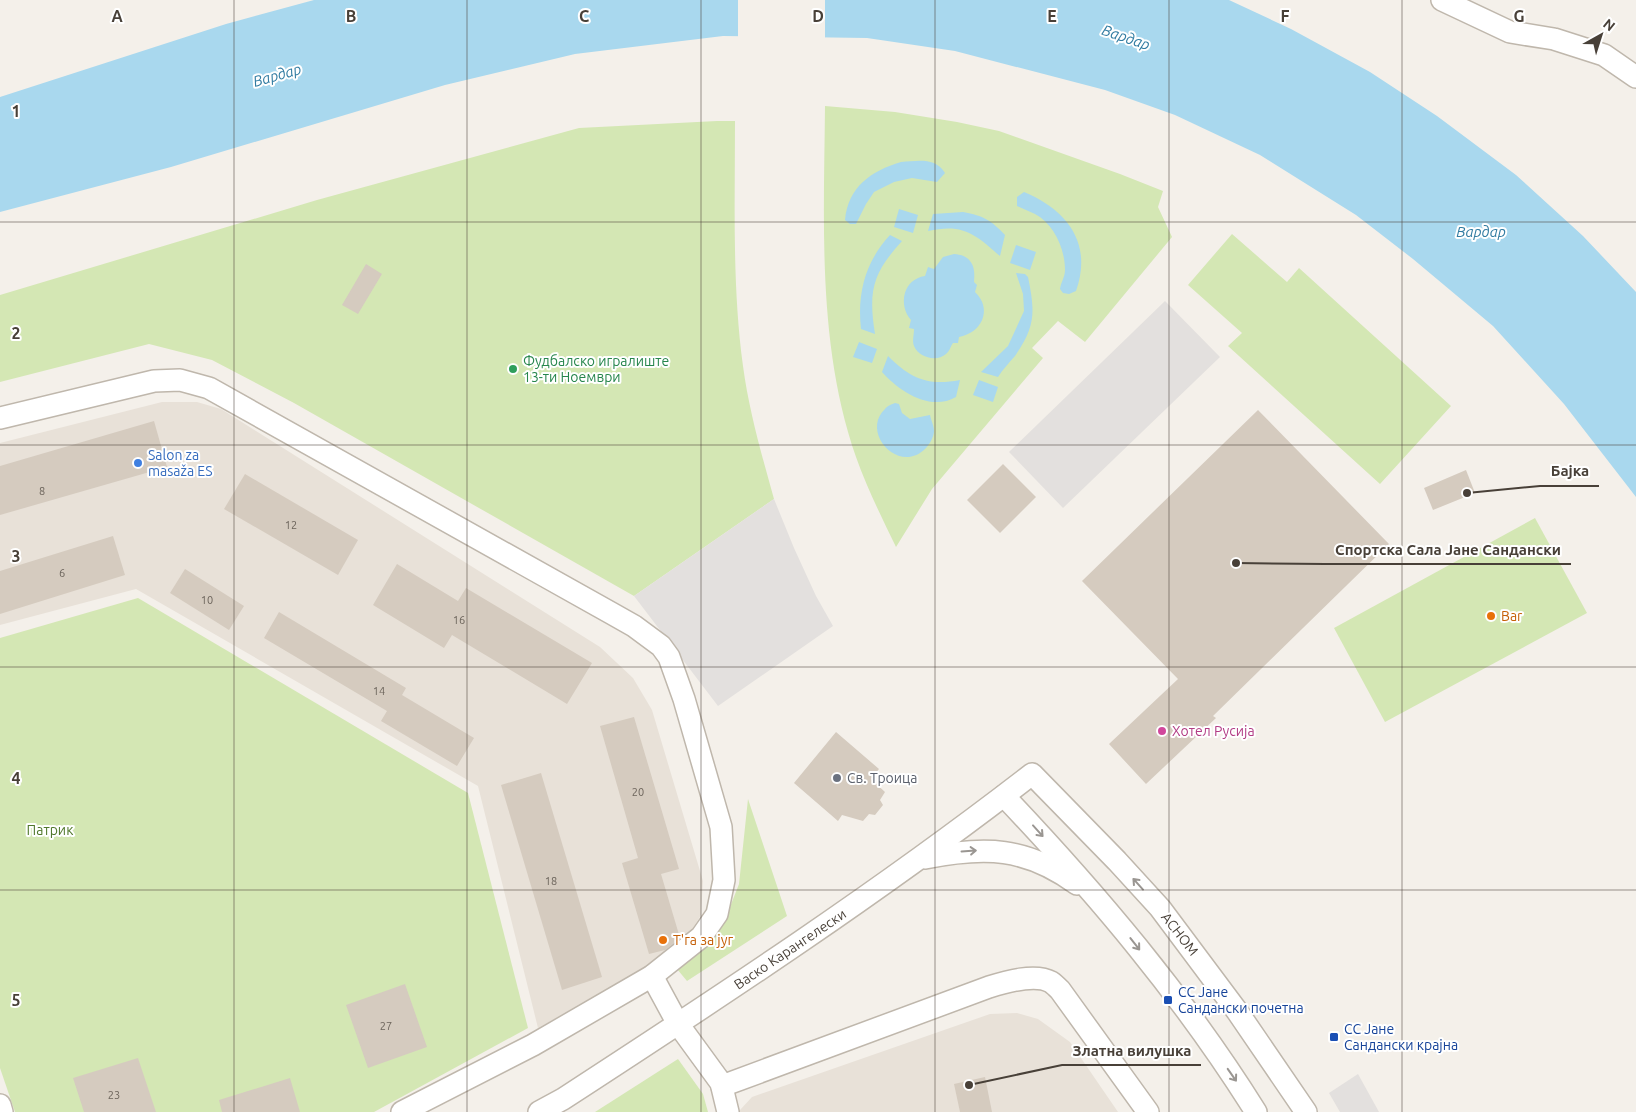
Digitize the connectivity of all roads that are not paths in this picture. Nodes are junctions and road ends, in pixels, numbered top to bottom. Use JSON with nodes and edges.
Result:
{"nodes":[{"id":1,"x":1442,"y":0,"type":"edge"},
{"id":2,"x":1636,"y":77,"type":"edge"},
{"id":3,"x":0,"y":418,"type":"edge"},
{"id":4,"x":1032,"y":774,"type":"joint"},
{"id":5,"x":1004,"y":796,"type":"junction"},
{"id":6,"x":921,"y":859,"type":"junction"},
{"id":7,"x":1104,"y":906,"type":"junction"},
{"id":8,"x":652,"y":976,"type":"junction"},
{"id":9,"x":678,"y":1024,"type":"junction"},
{"id":10,"x":722,"y":1086,"type":"junction"},
{"id":11,"x":0,"y":1105,"type":"edge"},
{"id":12,"x":2,"y":1112,"type":"edge"},
{"id":13,"x":402,"y":1112,"type":"edge"},
{"id":14,"x":539,"y":1112,"type":"edge"},
{"id":15,"x":728,"y":1112,"type":"edge"},
{"id":16,"x":1148,"y":1112,"type":"edge"},
{"id":17,"x":1256,"y":1112,"type":"edge"},
{"id":18,"x":1306,"y":1112,"type":"edge"}],
"edges":[{"from":1,"to":2,"type":"street"},
{"from":3,"to":8,"type":"street"},
{"from":4,"to":5,"type":"street","name":"Васко Карангелески"},
{"from":18,"to":4,"type":"street","name":"АСНОМ","one_way":true},
{"from":5,"to":6,"type":"street","name":"Васко Карангелески"},
{"from":5,"to":7,"type":"street","one_way":true},
{"from":6,"to":7,"type":"street","one_way":true},
{"from":6,"to":9,"type":"street","name":"Васко Карангелески"},
{"from":7,"to":17,"type":"street","one_way":true},
{"from":8,"to":9,"type":"street"},
{"from":8,"to":13,"type":"street"},
{"from":9,"to":10,"type":"street"},
{"from":9,"to":14,"type":"street","name":"Васко Карангелески"},
{"from":10,"to":15,"type":"street"},
{"from":10,"to":16,"type":"street"},
{"from":11,"to":12,"type":"street"}]}
